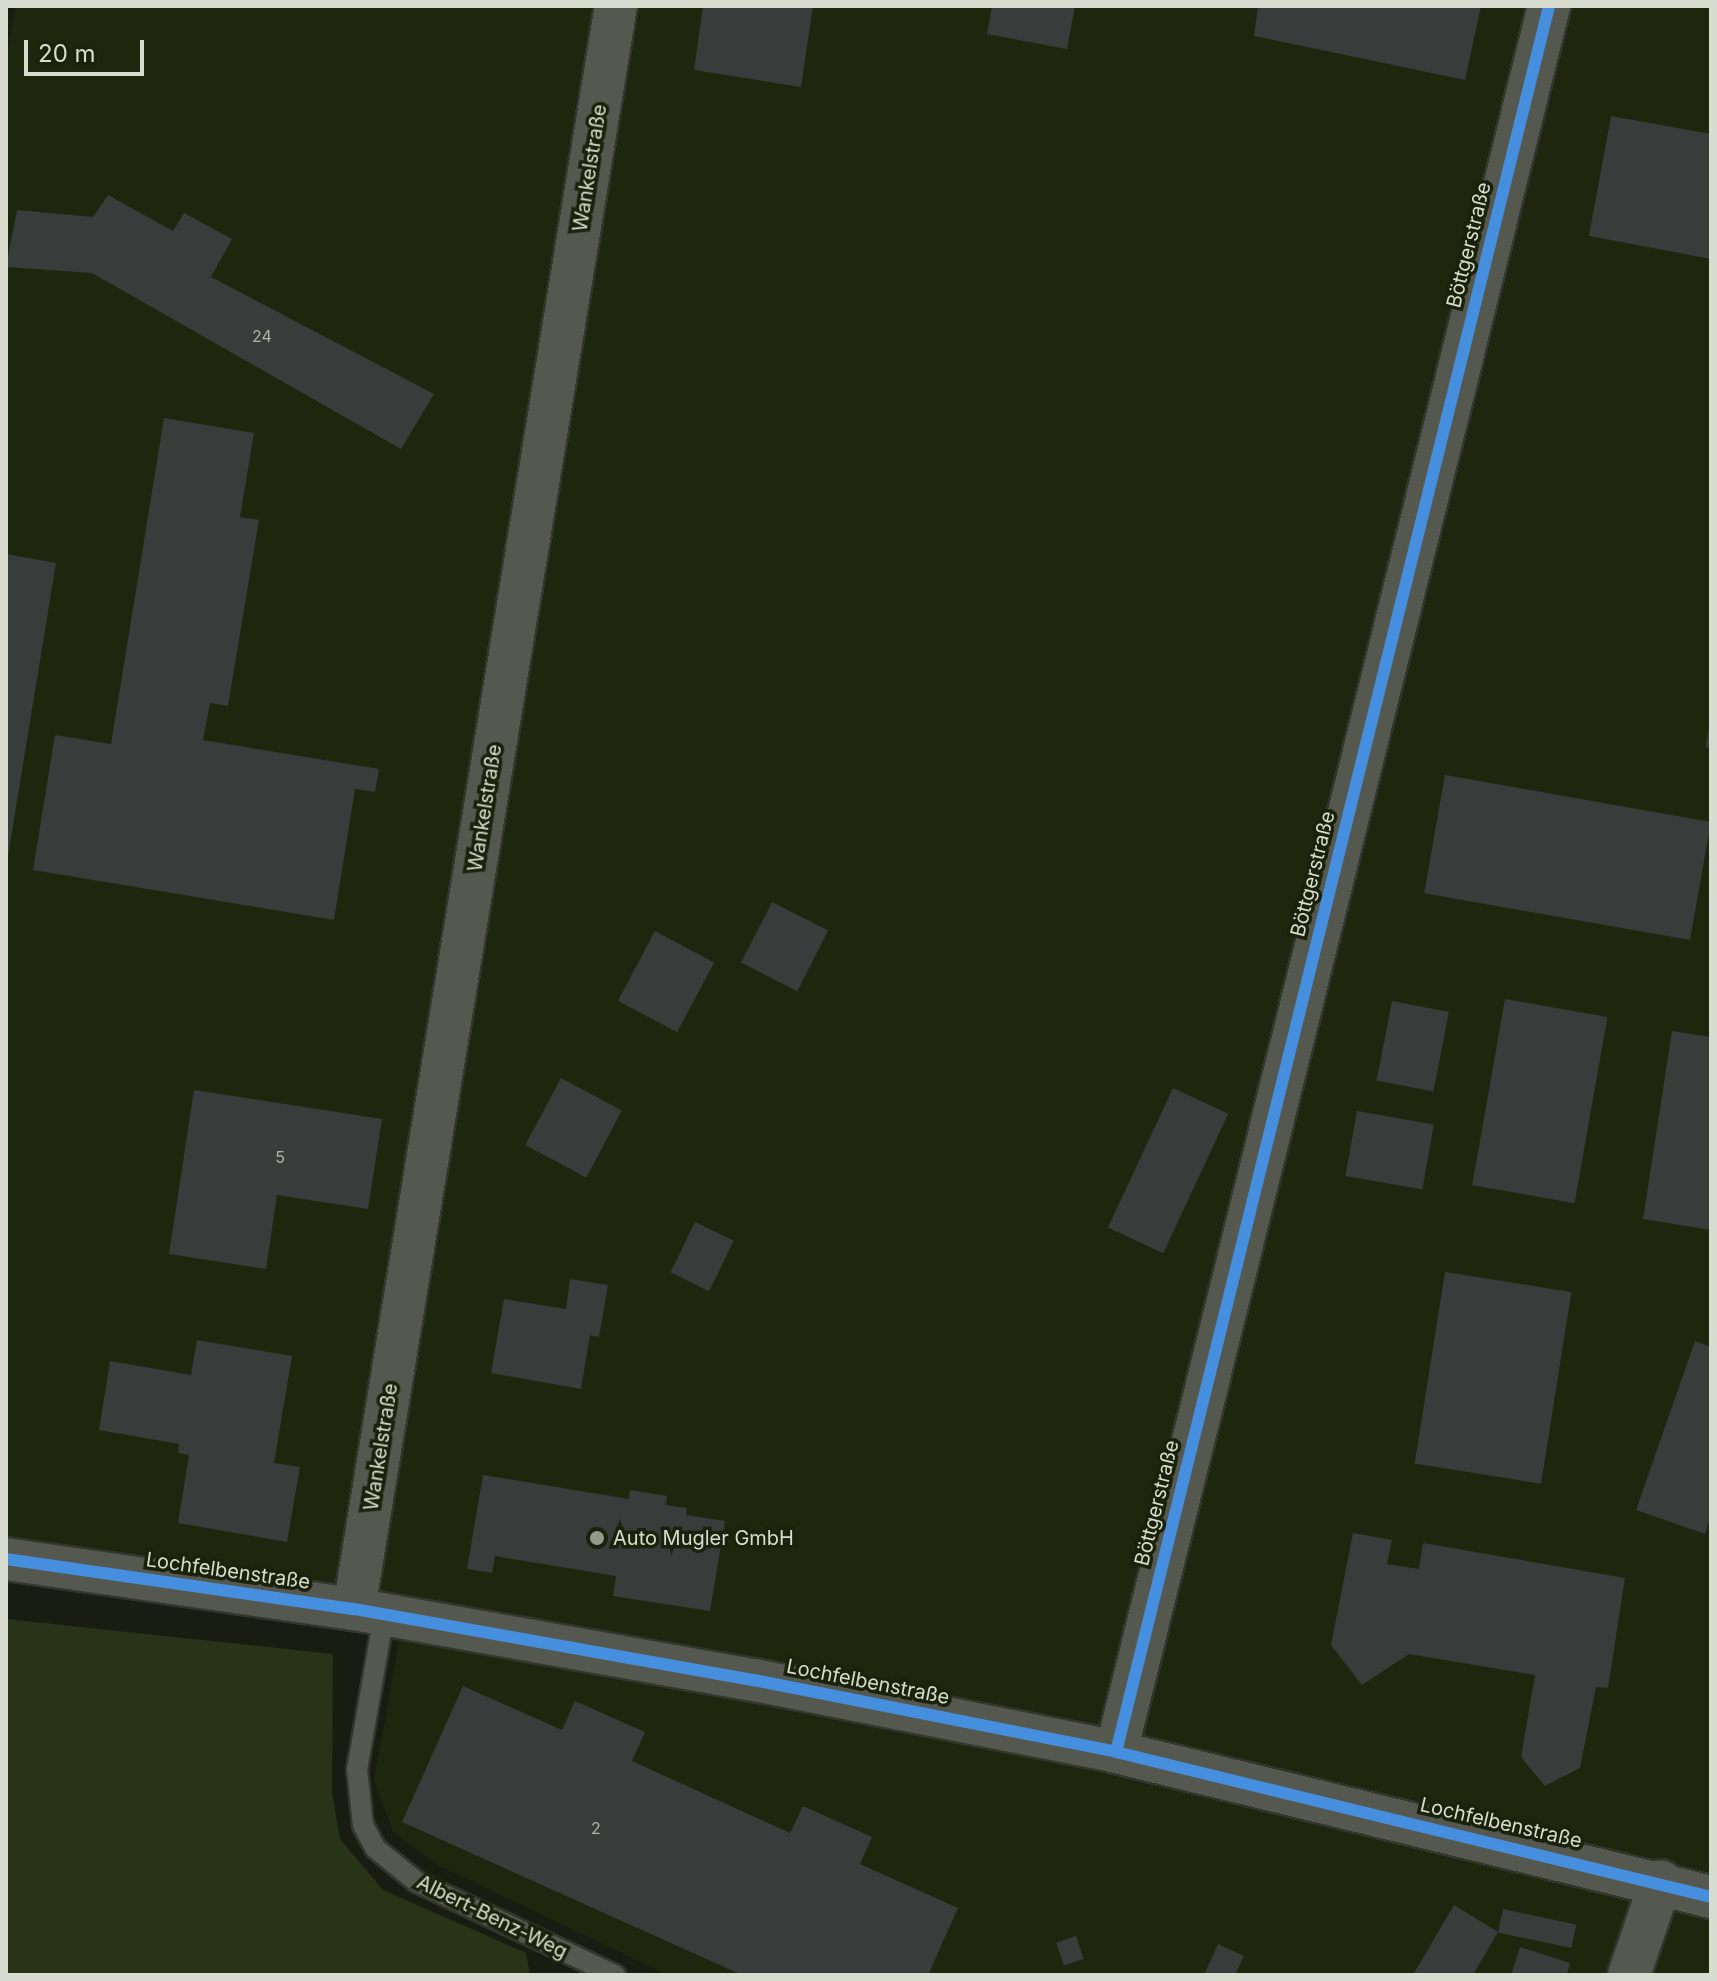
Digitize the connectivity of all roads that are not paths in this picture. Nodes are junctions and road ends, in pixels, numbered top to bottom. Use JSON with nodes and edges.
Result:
{"nodes":[{"id":1,"x":616,"y":6,"type":"edge"},
{"id":2,"x":1549,"y":6,"type":"edge"},
{"id":3,"x":6,"y":1559,"type":"edge"},
{"id":4,"x":369,"y":1612,"type":"junction"},
{"id":5,"x":1116,"y":1752,"type":"junction"},
{"id":6,"x":1661,"y":1881,"type":"junction"},
{"id":7,"x":1711,"y":1897,"type":"edge"},
{"id":8,"x":615,"y":1975,"type":"edge"},
{"id":9,"x":1629,"y":1975,"type":"edge"}],
"edges":[{"from":1,"to":4,"type":"street","name":"Wankelstraße"},
{"from":2,"to":5,"type":"street","name":"Böttgerstraße"},
{"from":3,"to":4,"type":"street","name":"Lochfelbenstraße"},
{"from":4,"to":5,"type":"street","name":"Lochfelbenstraße"},
{"from":4,"to":8,"type":"lane","name":"Albert-Benz-Weg"},
{"from":5,"to":6,"type":"street","name":"Lochfelbenstraße"},
{"from":6,"to":7,"type":"street","name":"Lochfelbenstraße"},
{"from":6,"to":9,"type":"street"}]}
